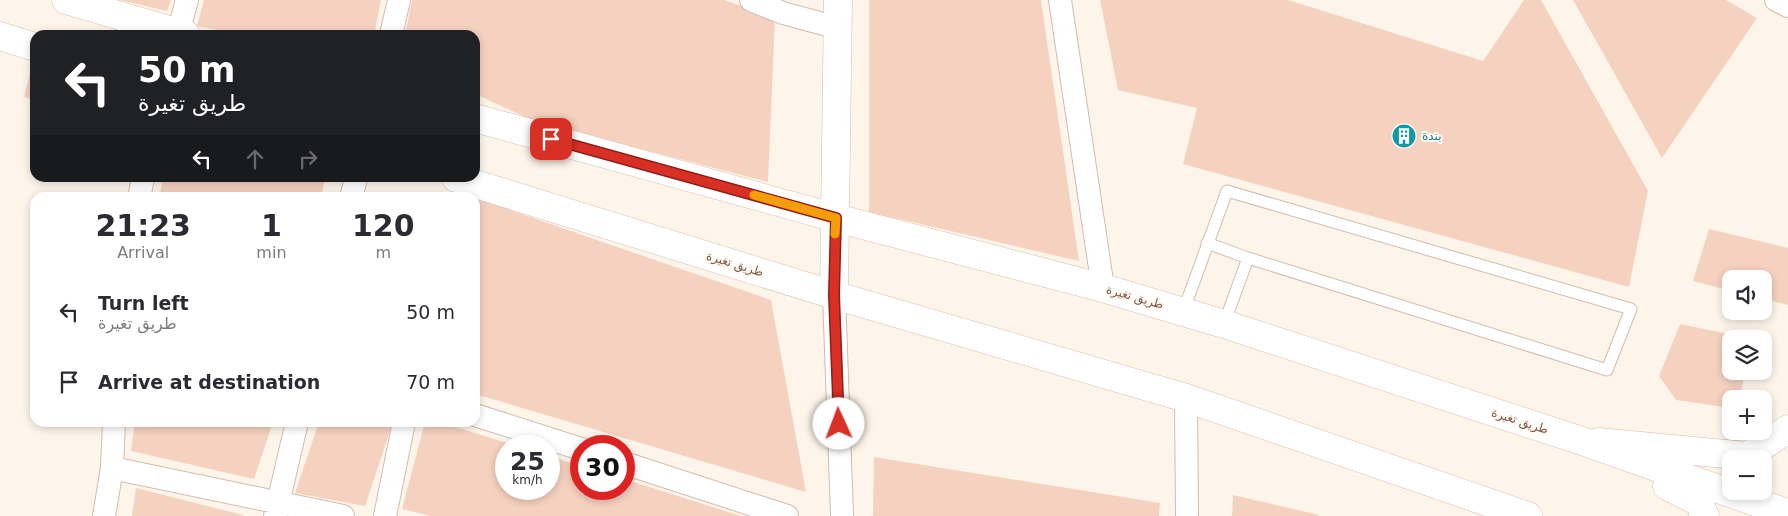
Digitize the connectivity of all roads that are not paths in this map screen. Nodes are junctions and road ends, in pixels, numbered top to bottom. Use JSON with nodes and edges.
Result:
{"nodes":[{"id":1,"x":66,"y":0,"type":"edge"},
{"id":2,"x":187,"y":0,"type":"edge"},
{"id":3,"x":399,"y":0,"type":"edge"},
{"id":4,"x":752,"y":0,"type":"edge"},
{"id":5,"x":838,"y":0,"type":"edge"},
{"id":6,"x":1060,"y":0,"type":"edge"},
{"id":7,"x":838,"y":28,"type":"junction"},
{"id":8,"x":168,"y":30,"type":"edge"},
{"id":9,"x":183,"y":30,"type":"edge"},
{"id":10,"x":392,"y":30,"type":"edge"},
{"id":11,"x":0,"y":36,"type":"edge"},
{"id":12,"x":30,"y":45,"type":"edge"},
{"id":13,"x":480,"y":119,"type":"edge"},
{"id":14,"x":460,"y":185,"type":"edge"},
{"id":15,"x":836,"y":218,"type":"junction"},
{"id":16,"x":1207,"y":243,"type":"junction"},
{"id":17,"x":1248,"y":258,"type":"junction"},
{"id":18,"x":1103,"y":288,"type":"junction"},
{"id":19,"x":834,"y":295,"type":"junction"},
{"id":20,"x":1182,"y":312,"type":"junction"},
{"id":21,"x":1224,"y":324,"type":"junction"},
{"id":22,"x":1186,"y":398,"type":"junction"},
{"id":23,"x":480,"y":416,"type":"edge"},
{"id":24,"x":114,"y":427,"type":"edge"},
{"id":25,"x":296,"y":427,"type":"edge"},
{"id":26,"x":403,"y":427,"type":"edge"},
{"id":27,"x":1788,"y":429,"type":"edge"},
{"id":28,"x":1578,"y":440,"type":"junction"},
{"id":29,"x":570,"y":445,"type":"edge"},
{"id":30,"x":635,"y":467,"type":"edge"},
{"id":31,"x":112,"y":468,"type":"junction"},
{"id":32,"x":276,"y":509,"type":"edge"},
{"id":33,"x":1785,"y":512,"type":"edge"},
{"id":34,"x":104,"y":516,"type":"edge"},
{"id":35,"x":343,"y":516,"type":"edge"},
{"id":36,"x":385,"y":516,"type":"edge"},
{"id":37,"x":787,"y":516,"type":"edge"},
{"id":38,"x":842,"y":516,"type":"edge"},
{"id":39,"x":1187,"y":516,"type":"edge"},
{"id":40,"x":1528,"y":516,"type":"edge"},
{"id":41,"x":1705,"y":516,"type":"edge"}],
"edges":[{"from":1,"to":8,"type":"main road"},
{"from":2,"to":9,"type":"street"},
{"from":3,"to":10,"type":"street"},
{"from":4,"to":7,"type":"street"},
{"from":5,"to":7,"type":"main road"},
{"from":6,"to":18,"type":"street"},
{"from":7,"to":15,"type":"main road"},
{"from":11,"to":12,"type":"main road"},
{"from":13,"to":15,"type":"main road","name":"طريق تغيرة"},
{"from":14,"to":19,"type":"main road","name":"طريق تغيرة"},
{"from":15,"to":18,"type":"main road","name":"طريق تغيرة"},
{"from":15,"to":19,"type":"main road"},
{"from":16,"to":17,"type":"lane"},
{"from":16,"to":17,"type":"lane"},
{"from":16,"to":20,"type":"lane"},
{"from":17,"to":21,"type":"lane"},
{"from":18,"to":20,"type":"main road","name":"طريق تغيرة"},
{"from":19,"to":22,"type":"main road","name":"طريق تغيرة"},
{"from":19,"to":38,"type":"street"},
{"from":20,"to":21,"type":"main road","name":"طريق تغيرة"},
{"from":21,"to":28,"type":"main road","name":"طريق تغيرة"},
{"from":22,"to":39,"type":"street"},
{"from":22,"to":40,"type":"main road","name":"طريق تغيرة"},
{"from":23,"to":29,"type":"street"},
{"from":24,"to":31,"type":"street"},
{"from":25,"to":32,"type":"street"},
{"from":26,"to":36,"type":"street"},
{"from":27,"to":28,"type":"main road"},
{"from":28,"to":33,"type":"main road","name":"طريق تغيرة"},
{"from":28,"to":41,"type":"main road"},
{"from":30,"to":37,"type":"street"},
{"from":31,"to":32,"type":"street"},
{"from":31,"to":34,"type":"street"},
{"from":32,"to":35,"type":"street"}]}
